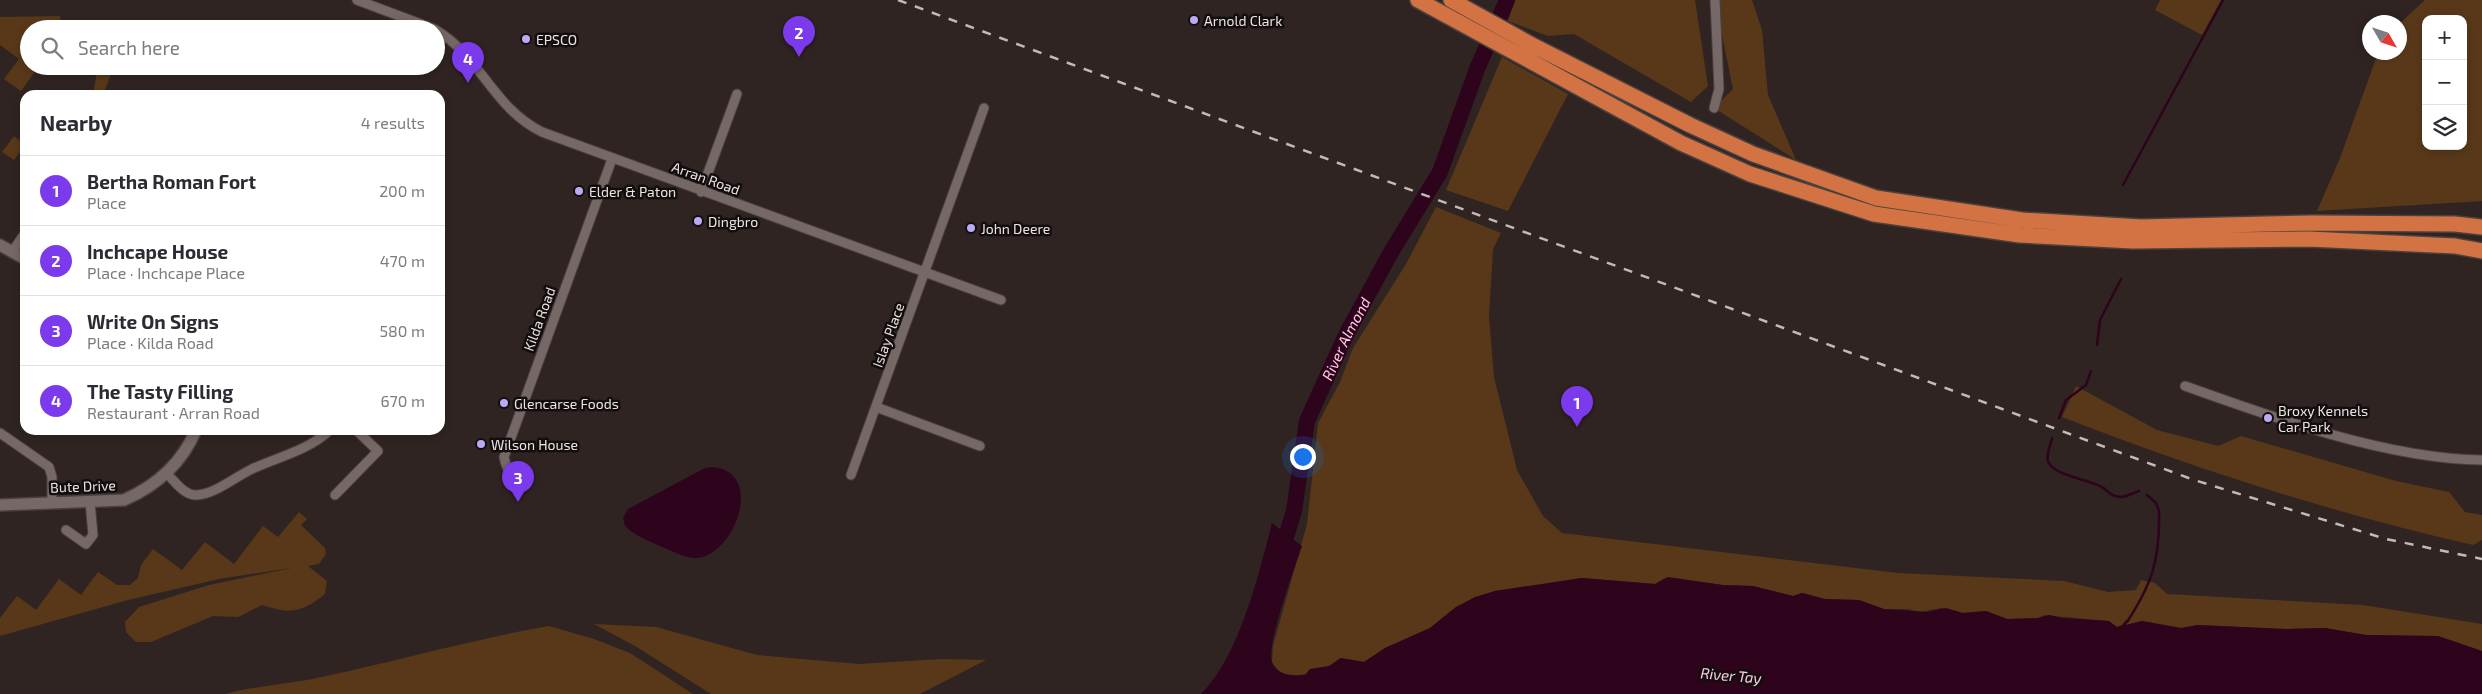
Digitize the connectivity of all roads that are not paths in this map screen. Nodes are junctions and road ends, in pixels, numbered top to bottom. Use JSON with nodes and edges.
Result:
{"nodes":[{"id":1,"x":358,"y":0,"type":"edge"},
{"id":2,"x":1418,"y":0,"type":"edge"},
{"id":3,"x":1715,"y":0,"type":"edge"},
{"id":4,"x":1456,"y":9,"type":"edge"},
{"id":5,"x":411,"y":20,"type":"edge"},
{"id":6,"x":445,"y":37,"type":"edge"},
{"id":7,"x":737,"y":94,"type":"dead end"},
{"id":8,"x":984,"y":108,"type":"dead end"},
{"id":9,"x":1714,"y":108,"type":"dead end"},
{"id":10,"x":612,"y":159,"type":"junction"},
{"id":11,"x":701,"y":192,"type":"junction"},
{"id":12,"x":2482,"y":227,"type":"edge"},
{"id":13,"x":20,"y":240,"type":"edge"},
{"id":14,"x":0,"y":245,"type":"edge"},
{"id":15,"x":2482,"y":251,"type":"edge"},
{"id":16,"x":12,"y":252,"type":"junction"},
{"id":17,"x":20,"y":256,"type":"edge"},
{"id":18,"x":926,"y":271,"type":"junction"},
{"id":19,"x":1001,"y":300,"type":"dead end"},
{"id":20,"x":2185,"y":386,"type":"dead end"},
{"id":21,"x":876,"y":408,"type":"junction"},
{"id":22,"x":0,"y":433,"type":"edge"},
{"id":23,"x":193,"y":435,"type":"edge"},
{"id":24,"x":324,"y":435,"type":"edge"},
{"id":25,"x":361,"y":435,"type":"edge"},
{"id":26,"x":980,"y":446,"type":"dead end"},
{"id":27,"x":2482,"y":460,"type":"edge"},
{"id":28,"x":166,"y":474,"type":"junction"},
{"id":29,"x":851,"y":476,"type":"dead end"},
{"id":30,"x":524,"y":480,"type":"dead end"},
{"id":31,"x":335,"y":495,"type":"dead end"},
{"id":32,"x":52,"y":502,"type":"junction"},
{"id":33,"x":90,"y":502,"type":"junction"},
{"id":34,"x":0,"y":505,"type":"edge"},
{"id":35,"x":66,"y":530,"type":"dead end"}],
"edges":[{"from":1,"to":5,"type":"street","name":"Arran Road"},
{"from":2,"to":4,"type":"highway"},
{"from":3,"to":9,"type":"street"},
{"from":4,"to":12,"type":"highway"},
{"from":4,"to":15,"type":"highway"},
{"from":6,"to":10,"type":"street","name":"Arran Road"},
{"from":7,"to":11,"type":"street"},
{"from":8,"to":18,"type":"street","name":"Islay Place"},
{"from":10,"to":11,"type":"street","name":"Arran Road"},
{"from":10,"to":30,"type":"street","name":"Kilda Road"},
{"from":11,"to":18,"type":"street","name":"Arran Road"},
{"from":13,"to":16,"type":"street"},
{"from":14,"to":16,"type":"street"},
{"from":16,"to":17,"type":"street"},
{"from":18,"to":19,"type":"street","name":"Arran Road"},
{"from":18,"to":21,"type":"street","name":"Islay Place"},
{"from":20,"to":27,"type":"street"},
{"from":21,"to":26,"type":"street"},
{"from":21,"to":29,"type":"street","name":"Islay Place"},
{"from":22,"to":32,"type":"street"},
{"from":23,"to":28,"type":"street","name":"Bute Drive"},
{"from":24,"to":28,"type":"street"},
{"from":25,"to":31,"type":"street"},
{"from":28,"to":33,"type":"street","name":"Bute Drive"},
{"from":32,"to":33,"type":"street","name":"Bute Drive"},
{"from":32,"to":34,"type":"street","name":"Bute Drive"},
{"from":33,"to":35,"type":"street"}]}
